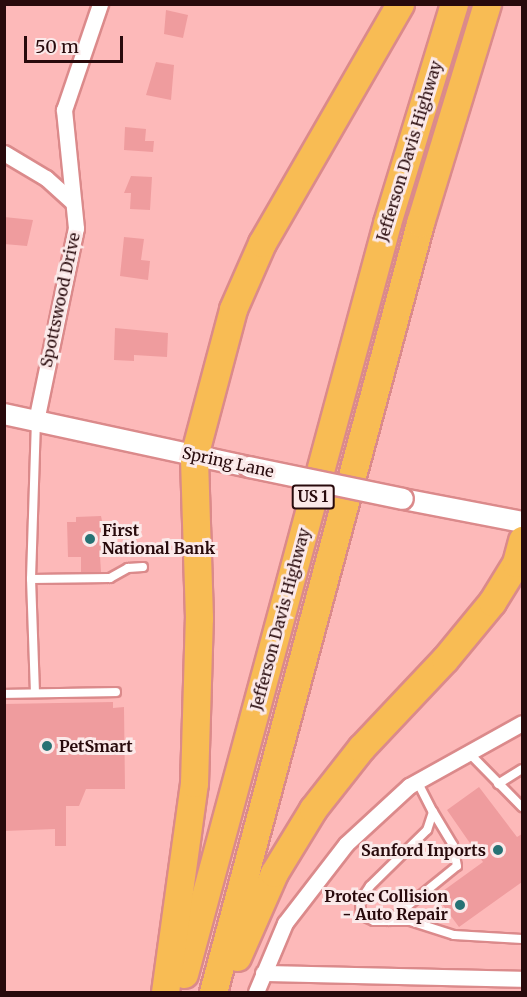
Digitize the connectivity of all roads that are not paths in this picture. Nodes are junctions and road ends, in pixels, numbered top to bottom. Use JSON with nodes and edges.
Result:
{"nodes":[{"id":1,"x":100,"y":4,"type":"edge"},
{"id":2,"x":400,"y":4,"type":"edge"},
{"id":3,"x":454,"y":4,"type":"edge"},
{"id":4,"x":487,"y":4,"type":"edge"},
{"id":5,"x":4,"y":153,"type":"edge"},
{"id":6,"x":73,"y":202,"type":"junction"},
{"id":7,"x":4,"y":414,"type":"edge"},
{"id":8,"x":36,"y":421,"type":"junction"},
{"id":9,"x":194,"y":456,"type":"junction"},
{"id":10,"x":522,"y":522,"type":"edge"},
{"id":11,"x":522,"y":540,"type":"edge"},
{"id":12,"x":143,"y":567,"type":"dead end"},
{"id":13,"x":31,"y":579,"type":"junction"},
{"id":14,"x":116,"y":692,"type":"dead end"},
{"id":15,"x":35,"y":693,"type":"junction"},
{"id":16,"x":4,"y":694,"type":"edge"},
{"id":17,"x":522,"y":723,"type":"edge"},
{"id":18,"x":468,"y":751,"type":"junction"},
{"id":19,"x":522,"y":769,"type":"edge"},
{"id":20,"x":417,"y":781,"type":"junction"},
{"id":21,"x":498,"y":784,"type":"junction"},
{"id":22,"x":522,"y":807,"type":"edge"},
{"id":23,"x":433,"y":812,"type":"junction"},
{"id":24,"x":389,"y":921,"type":"junction"},
{"id":25,"x":522,"y":939,"type":"edge"},
{"id":26,"x":263,"y":973,"type":"junction"},
{"id":27,"x":522,"y":979,"type":"edge"},
{"id":28,"x":165,"y":993,"type":"edge"},
{"id":29,"x":179,"y":993,"type":"edge"},
{"id":30,"x":213,"y":993,"type":"edge"},
{"id":31,"x":225,"y":993,"type":"edge"},
{"id":32,"x":256,"y":993,"type":"edge"}],
"edges":[{"from":1,"to":6,"type":"street","name":"Spottswood Drive"},
{"from":2,"to":9,"type":"highway"},
{"from":3,"to":29,"type":"highway","name":"Jefferson Davis Highway","number":"US 1"},
{"from":4,"to":30,"type":"highway","name":"Jefferson Davis Highway","number":"US 1"},
{"from":5,"to":6,"type":"street"},
{"from":6,"to":8,"type":"street","name":"Spottswood Drive"},
{"from":7,"to":8,"type":"street","name":"Spring Lane"},
{"from":8,"to":9,"type":"street","name":"Spring Lane"},
{"from":8,"to":13,"type":"lane"},
{"from":9,"to":10,"type":"street","name":"Spring Lane","bridge":true},
{"from":9,"to":28,"type":"highway"},
{"from":11,"to":31,"type":"highway"},
{"from":12,"to":13,"type":"lane"},
{"from":13,"to":15,"type":"lane"},
{"from":14,"to":15,"type":"lane"},
{"from":15,"to":16,"type":"lane"},
{"from":17,"to":18,"type":"street"},
{"from":18,"to":20,"type":"street"},
{"from":18,"to":21,"type":"lane"},
{"from":19,"to":21,"type":"lane"},
{"from":20,"to":23,"type":"lane"},
{"from":20,"to":26,"type":"street"},
{"from":21,"to":22,"type":"lane"},
{"from":23,"to":24,"type":"lane"},
{"from":23,"to":24,"type":"lane"},
{"from":24,"to":25,"type":"lane"},
{"from":26,"to":27,"type":"street"},
{"from":26,"to":32,"type":"street"}]}
